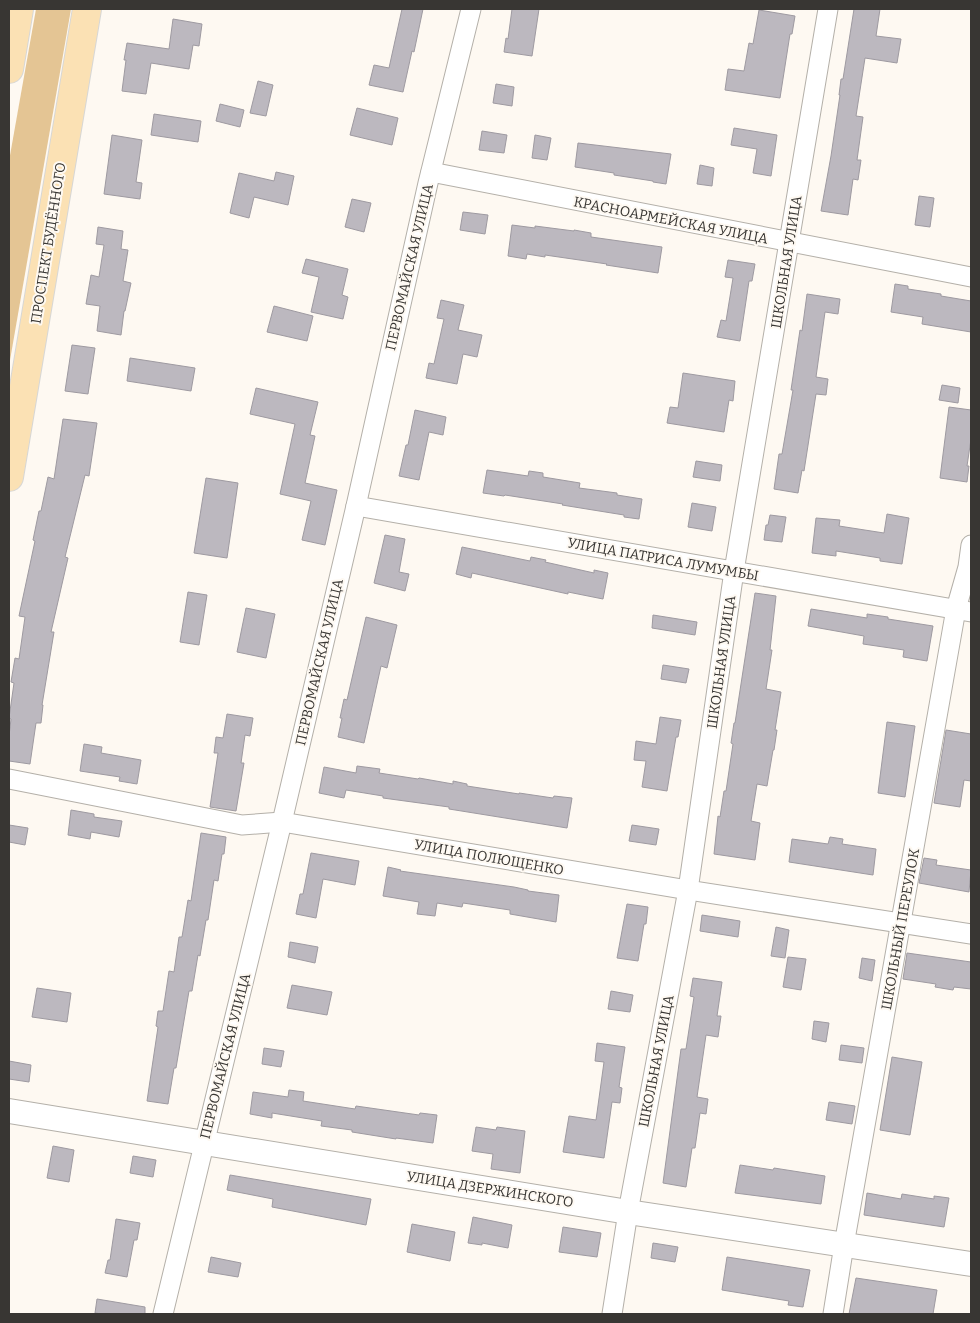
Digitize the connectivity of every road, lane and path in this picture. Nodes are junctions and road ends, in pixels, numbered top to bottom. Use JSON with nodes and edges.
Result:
{"nodes":[{"id":1,"x":19,"y":9,"type":"edge"},
{"id":2,"x":87,"y":9,"type":"edge"},
{"id":3,"x":472,"y":9,"type":"edge"},
{"id":4,"x":828,"y":9,"type":"edge"},
{"id":5,"x":9,"y":68,"type":"edge"},
{"id":6,"x":431,"y":172,"type":"junction"},
{"id":7,"x":789,"y":243,"type":"junction"},
{"id":8,"x":971,"y":277,"type":"edge"},
{"id":9,"x":14,"y":416,"type":"edge"},
{"id":10,"x":9,"y":477,"type":"edge"},
{"id":11,"x":356,"y":506,"type":"junction"},
{"id":12,"x":971,"y":545,"type":"edge"},
{"id":13,"x":734,"y":571,"type":"junction"},
{"id":14,"x":963,"y":610,"type":"edge"},
{"id":15,"x":9,"y":780,"type":"edge"},
{"id":16,"x":282,"y":822,"type":"junction"},
{"id":17,"x":688,"y":890,"type":"junction"},
{"id":18,"x":901,"y":923,"type":"junction"},
{"id":19,"x":971,"y":934,"type":"edge"},
{"id":20,"x":9,"y":1111,"type":"edge"},
{"id":21,"x":204,"y":1143,"type":"junction"},
{"id":22,"x":628,"y":1212,"type":"junction"},
{"id":23,"x":844,"y":1245,"type":"junction"},
{"id":24,"x":971,"y":1264,"type":"edge"},
{"id":25,"x":163,"y":1314,"type":"edge"},
{"id":26,"x":612,"y":1314,"type":"edge"},
{"id":27,"x":833,"y":1314,"type":"edge"}],
"edges":[{"from":1,"to":5,"type":"main road"},
{"from":2,"to":9,"type":"main road","name":"ПРОСПЕКТ БУДЁННОГО"},
{"from":3,"to":6,"type":"street","name":"ПЕРВОМАЙСКАЯ УЛИЦА"},
{"from":4,"to":7,"type":"street","name":"ШКОЛЬНАЯ УЛИЦА"},
{"from":6,"to":7,"type":"street","name":"КРАСНОАРМЕЙСКАЯ УЛИЦА"},
{"from":6,"to":11,"type":"street","name":"ПЕРВОМАЙСКАЯ УЛИЦА"},
{"from":7,"to":8,"type":"street","name":"КРАСНОАРМЕЙСКАЯ УЛИЦА"},
{"from":7,"to":13,"type":"street","name":"ШКОЛЬНАЯ УЛИЦА"},
{"from":9,"to":10,"type":"main road","name":"ПРОСПЕКТ БУДЁННОГО"},
{"from":11,"to":13,"type":"street","name":"УЛИЦА ПАТРИСА ЛУМУМБЫ"},
{"from":11,"to":16,"type":"street","name":"ПЕРВОМАЙСКАЯ УЛИЦА"},
{"from":12,"to":14,"type":"street","name":"ШКОЛЬНЫЙ ПЕРЕУЛОК"},
{"from":13,"to":14,"type":"street","name":"УЛИЦА ПАТРИСА ЛУМУМБЫ"},
{"from":13,"to":17,"type":"street","name":"ШКОЛЬНАЯ УЛИЦА"},
{"from":14,"to":18,"type":"street","name":"ШКОЛЬНЫЙ ПЕРЕУЛОК"},
{"from":15,"to":16,"type":"street","name":"УЛИЦА ПОЛЮЩЕНКО"},
{"from":16,"to":17,"type":"street","name":"УЛИЦА ПОЛЮЩЕНКО"},
{"from":16,"to":21,"type":"street","name":"ПЕРВОМАЙСКАЯ УЛИЦА"},
{"from":17,"to":18,"type":"street","name":"УЛИЦА ПОЛЮЩЕНКО"},
{"from":17,"to":22,"type":"street","name":"ШКОЛЬНАЯ УЛИЦА"},
{"from":18,"to":19,"type":"street","name":"УЛИЦА ПОЛЮЩЕНКО"},
{"from":18,"to":23,"type":"street","name":"ШКОЛЬНЫЙ ПЕРЕУЛОК"},
{"from":20,"to":21,"type":"street","name":"УЛИЦА ДЗЕРЖИНСКОГО"},
{"from":21,"to":22,"type":"street","name":"УЛИЦА ДЗЕРЖИНСКОГО"},
{"from":21,"to":25,"type":"street","name":"ПЕРВОМАЙСКАЯ УЛИЦА"},
{"from":22,"to":23,"type":"street","name":"УЛИЦА ДЗЕРЖИНСКОГО"},
{"from":22,"to":26,"type":"street","name":"ШКОЛЬНАЯ УЛИЦА"},
{"from":23,"to":24,"type":"street","name":"УЛИЦА ДЗЕРЖИНСКОГО"},
{"from":23,"to":27,"type":"street","name":"ШКОЛЬНЫЙ ПЕРЕУЛОК"}]}
